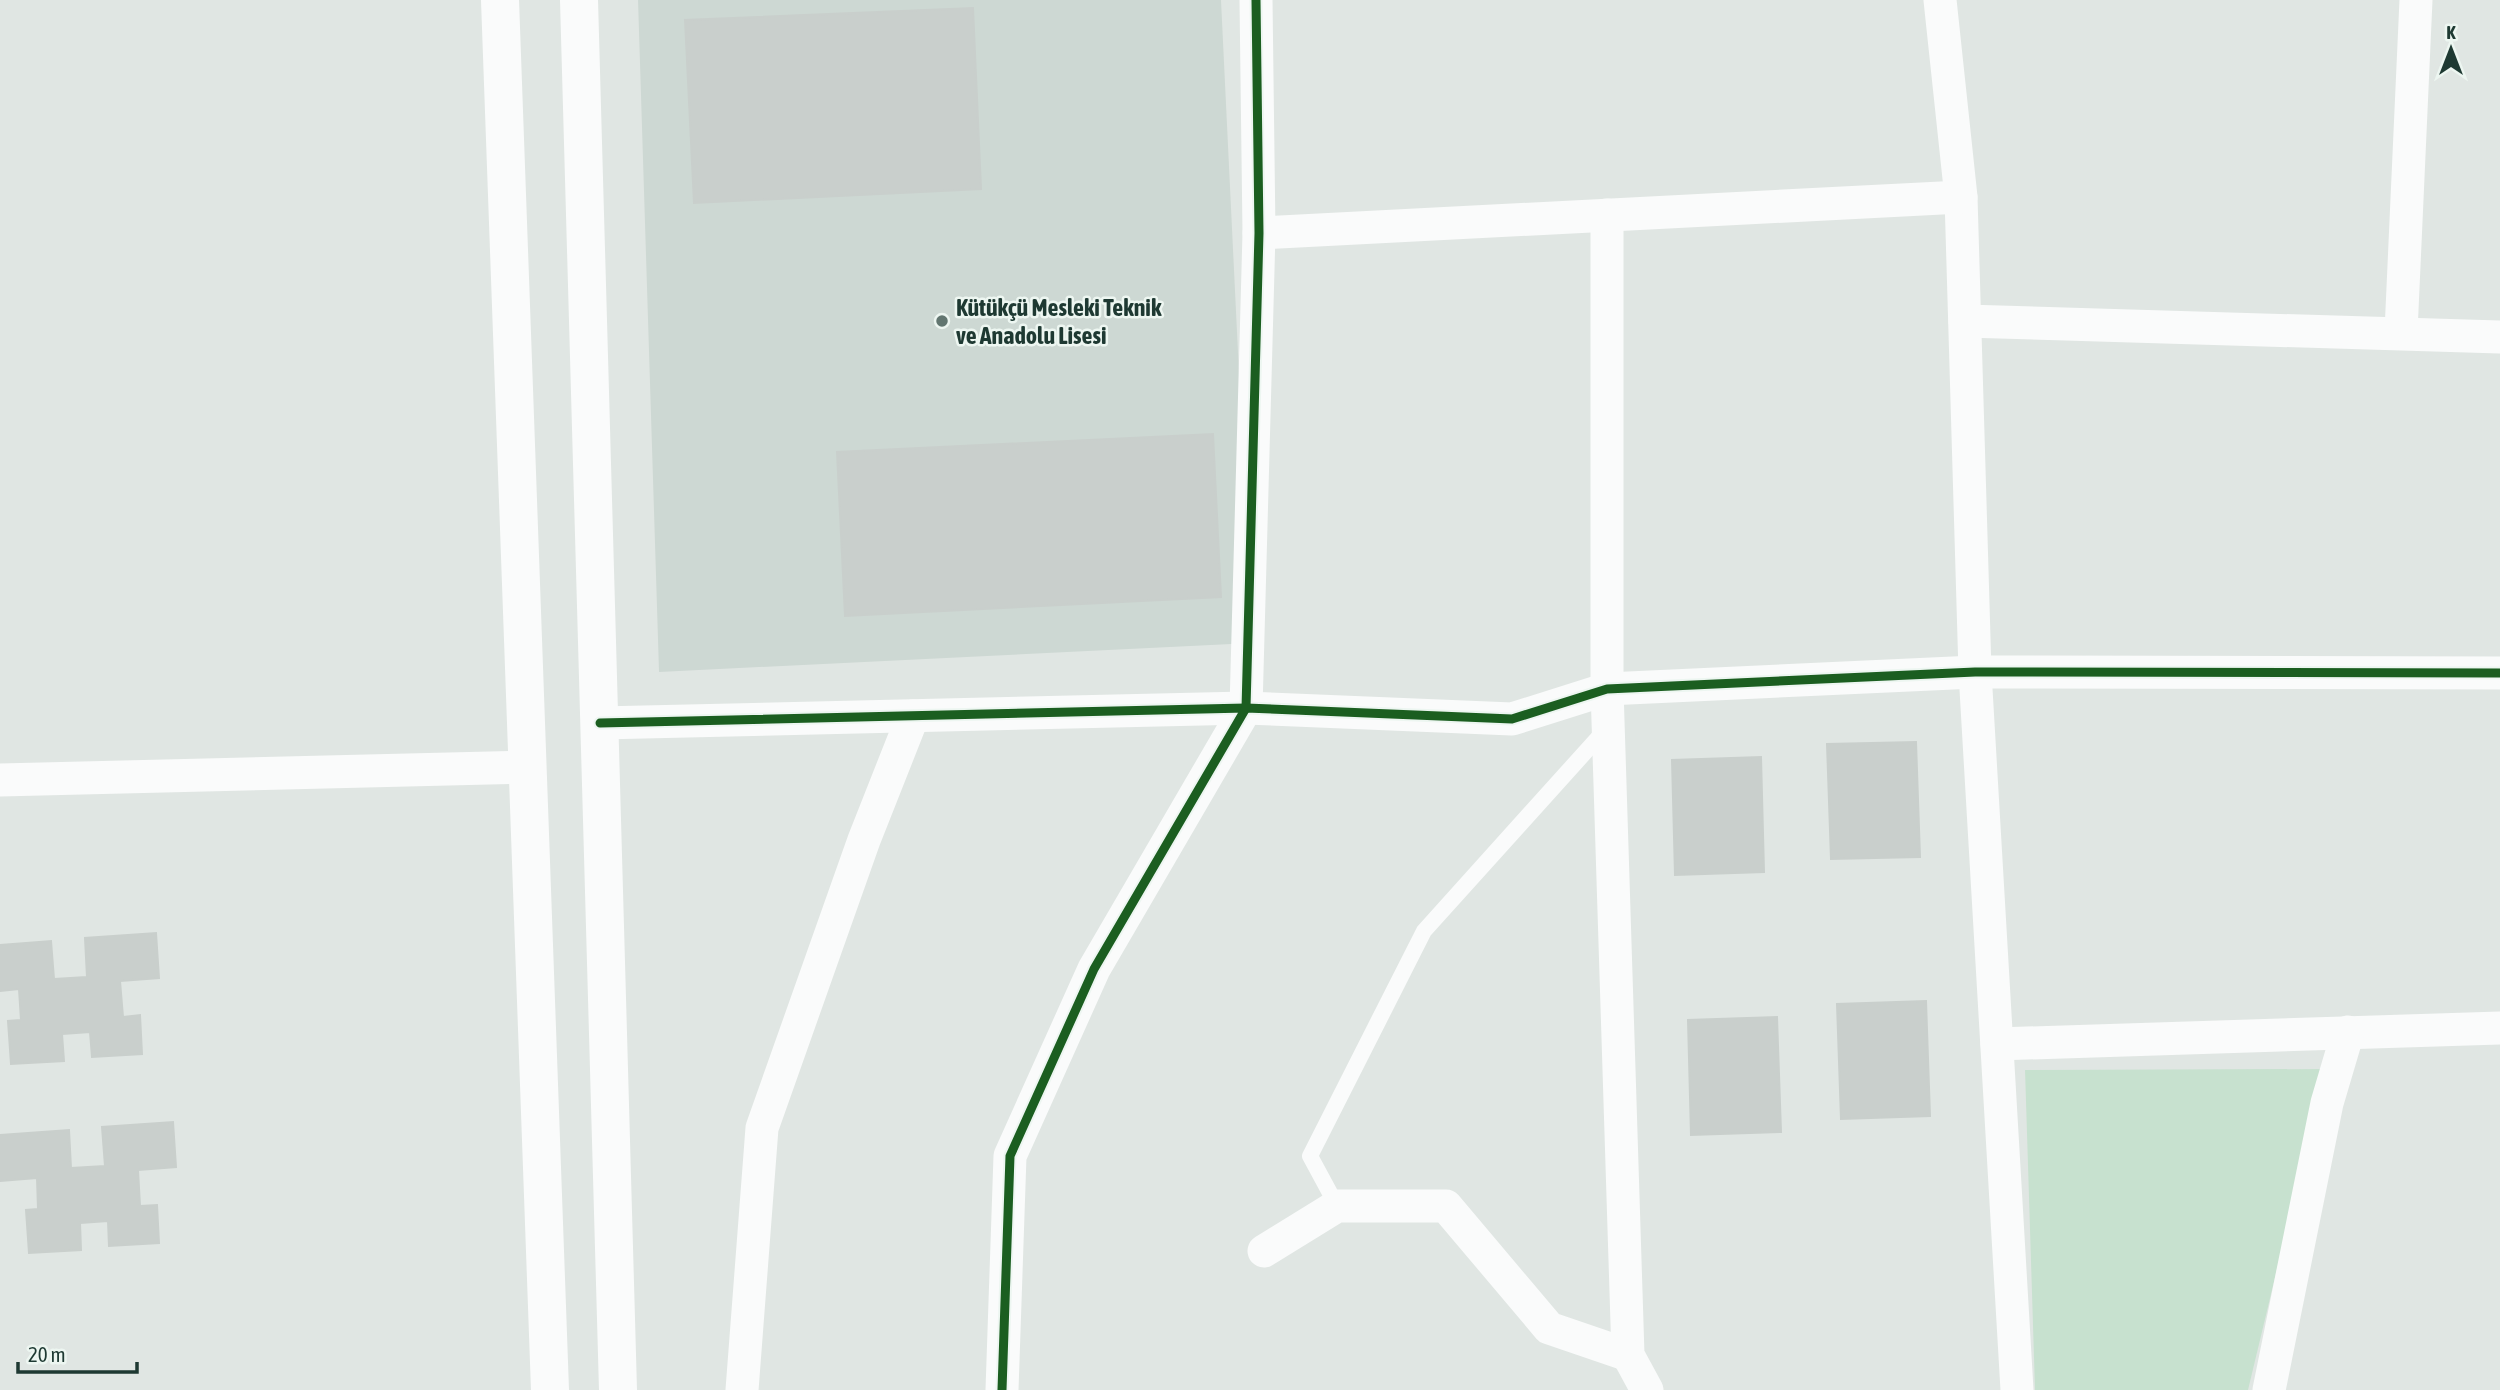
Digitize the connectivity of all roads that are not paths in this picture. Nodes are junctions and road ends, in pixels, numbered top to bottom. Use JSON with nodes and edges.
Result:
{"nodes":[{"id":1,"x":500,"y":0,"type":"edge"},
{"id":2,"x":579,"y":0,"type":"edge"},
{"id":3,"x":1256,"y":0,"type":"edge"},
{"id":4,"x":1940,"y":0,"type":"edge"},
{"id":5,"x":2416,"y":0,"type":"edge"},
{"id":6,"x":1961,"y":197,"type":"junction"},
{"id":7,"x":1607,"y":215,"type":"junction"},
{"id":8,"x":1259,"y":233,"type":"junction"},
{"id":9,"x":1965,"y":321,"type":"junction"},
{"id":10,"x":2402,"y":332,"type":"junction"},
{"id":11,"x":2500,"y":337,"type":"edge"},
{"id":12,"x":1975,"y":672,"type":"junction"},
{"id":13,"x":2500,"y":673,"type":"edge"},
{"id":14,"x":1607,"y":689,"type":"junction"},
{"id":15,"x":1246,"y":708,"type":"junction"},
{"id":16,"x":913,"y":716,"type":"junction"},
{"id":17,"x":600,"y":723,"type":"junction"},
{"id":18,"x":1610,"y":724,"type":"junction"},
{"id":19,"x":527,"y":767,"type":"junction"},
{"id":20,"x":0,"y":780,"type":"edge"},
{"id":21,"x":2500,"y":1028,"type":"edge"},
{"id":22,"x":2348,"y":1032,"type":"junction"},
{"id":23,"x":1997,"y":1044,"type":"junction"},
{"id":24,"x":1337,"y":1206,"type":"junction"},
{"id":25,"x":1264,"y":1251,"type":"dead end"},
{"id":26,"x":1628,"y":1355,"type":"junction"},
{"id":27,"x":550,"y":1390,"type":"edge"},
{"id":28,"x":618,"y":1390,"type":"edge"},
{"id":29,"x":742,"y":1390,"type":"edge"},
{"id":30,"x":1002,"y":1390,"type":"edge"},
{"id":31,"x":1647,"y":1390,"type":"edge"},
{"id":32,"x":2017,"y":1390,"type":"edge"},
{"id":33,"x":2269,"y":1390,"type":"edge"}],
"edges":[{"from":1,"to":19,"type":"main road"},
{"from":2,"to":17,"type":"main road"},
{"from":3,"to":8,"type":"street"},
{"from":4,"to":6,"type":"street"},
{"from":5,"to":10,"type":"street"},
{"from":6,"to":7,"type":"street"},
{"from":6,"to":9,"type":"street"},
{"from":7,"to":8,"type":"street"},
{"from":7,"to":14,"type":"street"},
{"from":8,"to":15,"type":"street"},
{"from":9,"to":10,"type":"street"},
{"from":9,"to":12,"type":"street"},
{"from":10,"to":11,"type":"street"},
{"from":12,"to":13,"type":"street"},
{"from":12,"to":14,"type":"street"},
{"from":12,"to":23,"type":"street"},
{"from":14,"to":15,"type":"street"},
{"from":14,"to":18,"type":"street"},
{"from":15,"to":16,"type":"street"},
{"from":15,"to":30,"type":"street"},
{"from":16,"to":17,"type":"street"},
{"from":16,"to":29,"type":"street"},
{"from":17,"to":28,"type":"main road"},
{"from":18,"to":24,"type":"lane"},
{"from":18,"to":26,"type":"street"},
{"from":19,"to":20,"type":"street"},
{"from":19,"to":27,"type":"main road"},
{"from":21,"to":22,"type":"street"},
{"from":22,"to":23,"type":"street"},
{"from":22,"to":33,"type":"street"},
{"from":23,"to":32,"type":"street"},
{"from":24,"to":25,"type":"street"},
{"from":24,"to":26,"type":"street"},
{"from":26,"to":31,"type":"street"}]}
